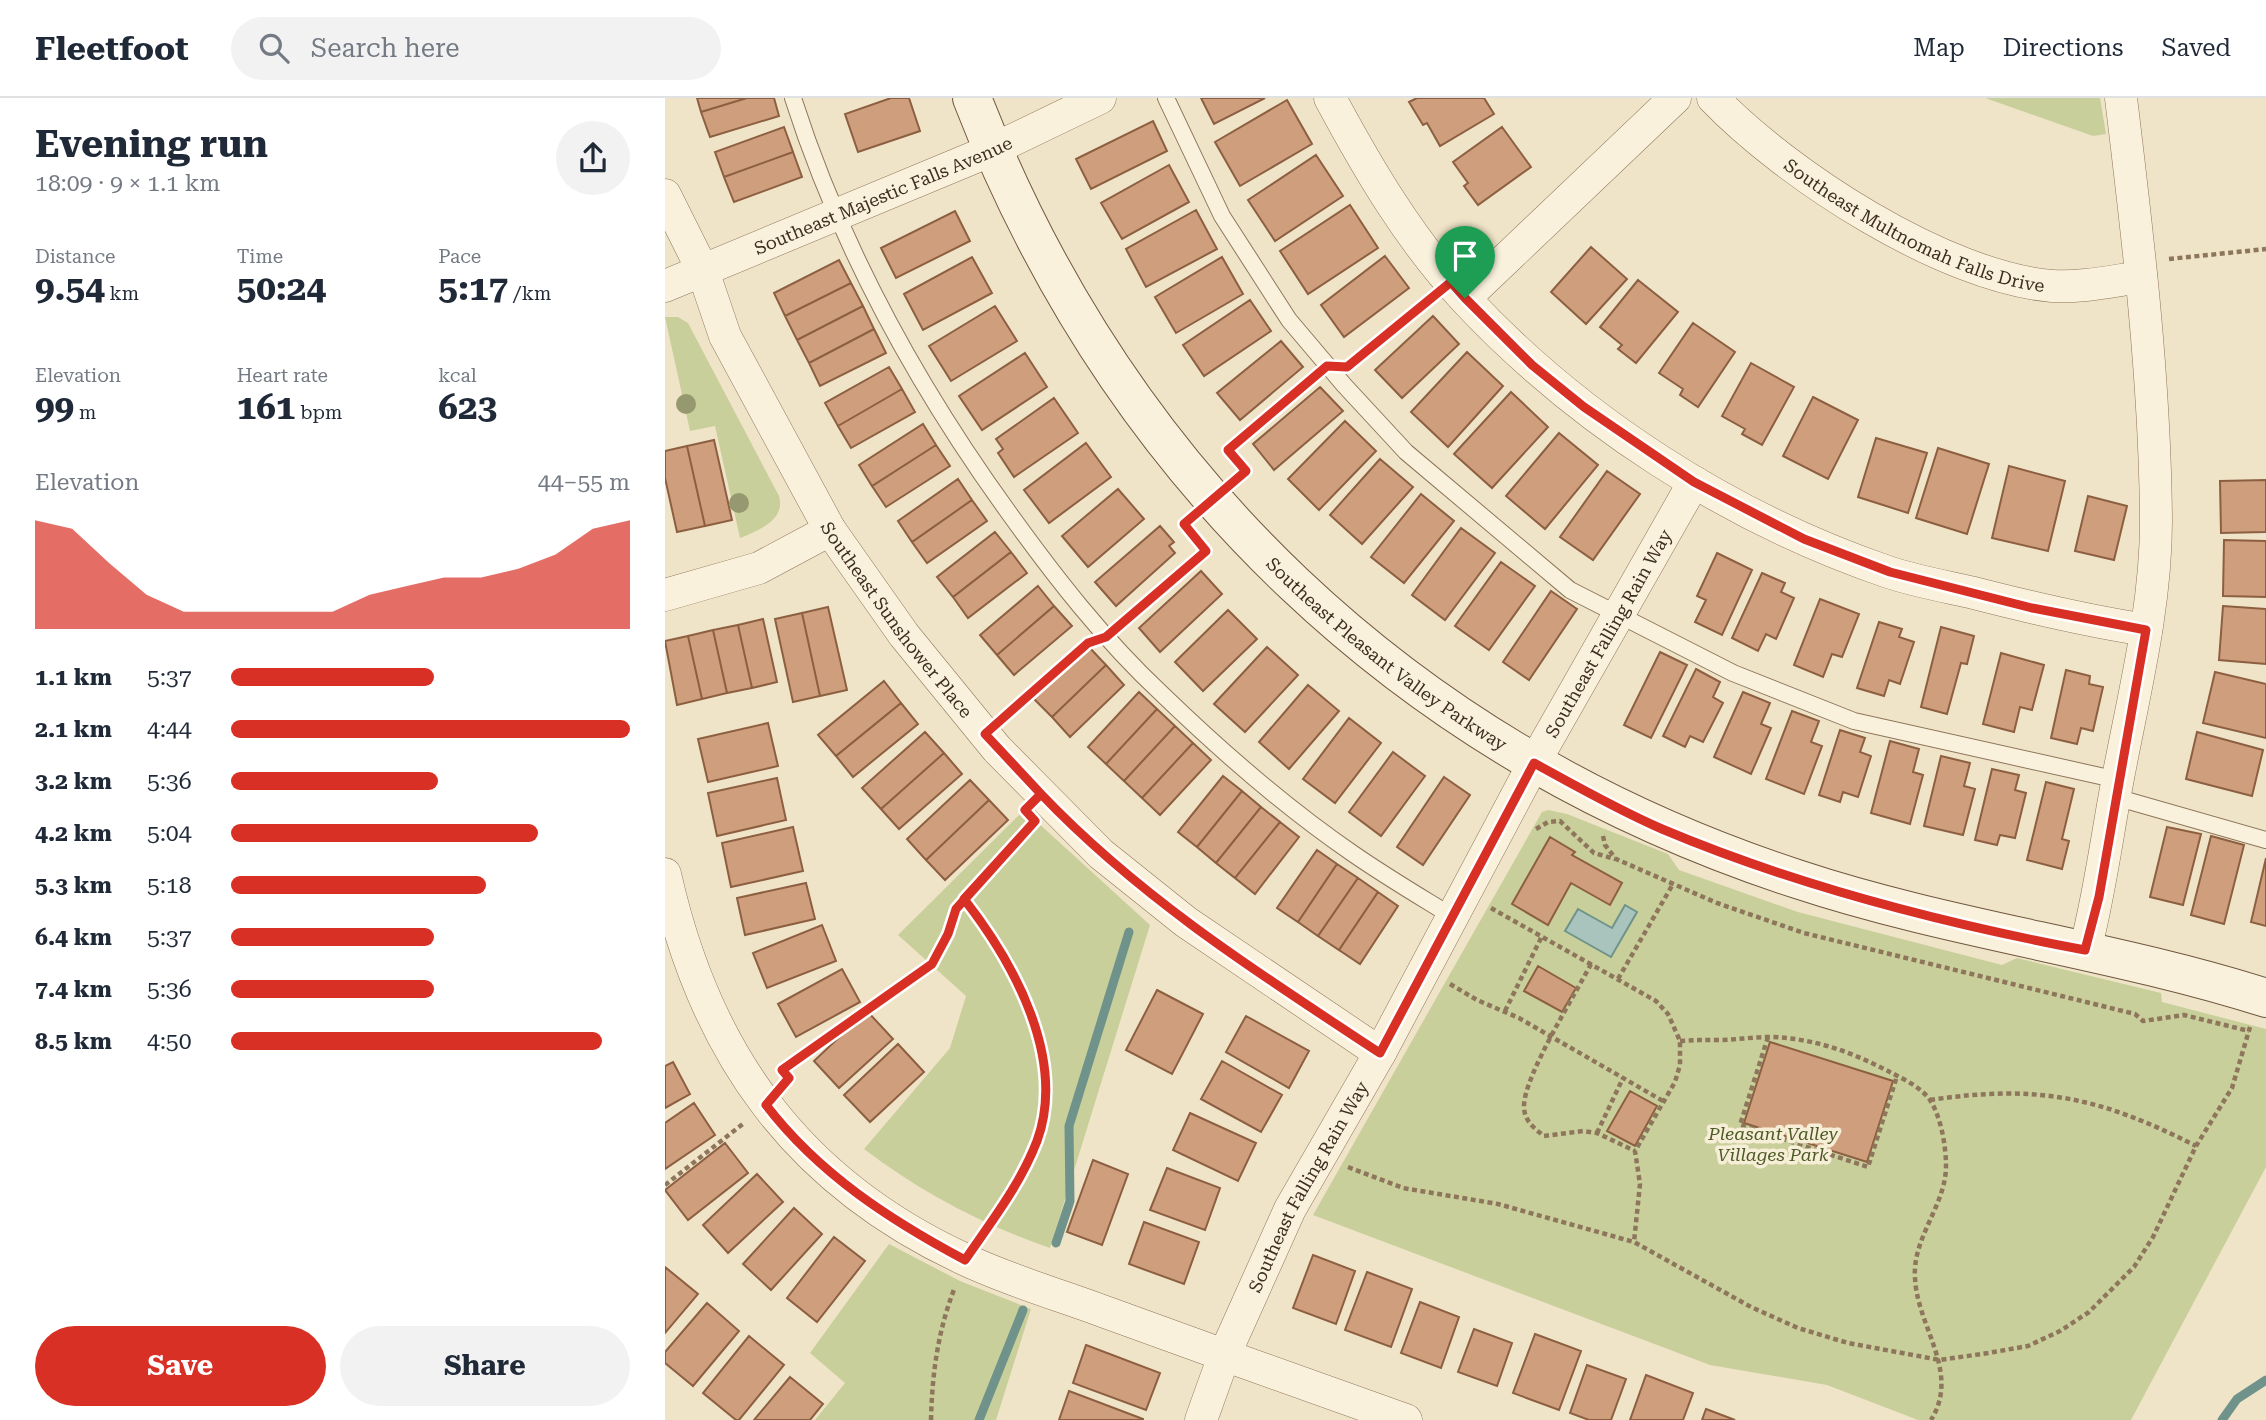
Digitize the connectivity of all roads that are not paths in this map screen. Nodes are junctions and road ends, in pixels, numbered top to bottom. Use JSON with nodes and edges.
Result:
{"nodes":[{"id":1,"x":793,"y":98,"type":"edge"},
{"id":2,"x":972,"y":98,"type":"edge"},
{"id":3,"x":1100,"y":98,"type":"edge"},
{"id":4,"x":1166,"y":98,"type":"edge"},
{"id":5,"x":1330,"y":98,"type":"edge"},
{"id":6,"x":1675,"y":98,"type":"edge"},
{"id":7,"x":1713,"y":98,"type":"edge"},
{"id":8,"x":2121,"y":98,"type":"edge"},
{"id":9,"x":992,"y":150,"type":"junction"},
{"id":10,"x":665,"y":195,"type":"edge"},
{"id":11,"x":836,"y":215,"type":"junction"},
{"id":12,"x":2141,"y":270,"type":"junction"},
{"id":13,"x":703,"y":271,"type":"junction"},
{"id":14,"x":665,"y":286,"type":"edge"},
{"id":15,"x":1458,"y":290,"type":"junction"},
{"id":16,"x":1694,"y":482,"type":"junction"},
{"id":17,"x":830,"y":530,"type":"junction"},
{"id":18,"x":665,"y":595,"type":"edge"},
{"id":19,"x":1618,"y":616,"type":"junction"},
{"id":20,"x":2146,"y":630,"type":"junction"},
{"id":21,"x":1534,"y":763,"type":"junction"},
{"id":22,"x":2116,"y":788,"type":"junction"},
{"id":23,"x":2266,"y":840,"type":"edge"},
{"id":24,"x":665,"y":874,"type":"edge"},
{"id":25,"x":1459,"y":905,"type":"junction"},
{"id":26,"x":2085,"y":950,"type":"junction"},
{"id":27,"x":2257,"y":1008,"type":"edge"},
{"id":28,"x":1380,"y":1053,"type":"junction"},
{"id":29,"x":1224,"y":1356,"type":"junction"},
{"id":30,"x":1201,"y":1420,"type":"edge"},
{"id":31,"x":1406,"y":1420,"type":"edge"}],
"edges":[{"from":1,"to":11,"type":"lane"},
{"from":2,"to":9,"type":"street","name":"Southeast Pleasant Valley Parkway"},
{"from":3,"to":9,"type":"street","name":"Southeast Majestic Falls Avenue"},
{"from":4,"to":19,"type":"lane"},
{"from":5,"to":15,"type":"street"},
{"from":6,"to":15,"type":"street"},
{"from":7,"to":12,"type":"street","name":"Southeast Multnomah Falls Drive"},
{"from":8,"to":12,"type":"street"},
{"from":9,"to":11,"type":"street","name":"Southeast Majestic Falls Avenue"},
{"from":9,"to":21,"type":"street","name":"Southeast Pleasant Valley Parkway"},
{"from":10,"to":13,"type":"street","name":"Southeast Sunshower Place"},
{"from":11,"to":13,"type":"street","name":"Southeast Majestic Falls Avenue"},
{"from":11,"to":25,"type":"lane"},
{"from":12,"to":20,"type":"street"},
{"from":13,"to":14,"type":"street","name":"Southeast Majestic Falls Avenue"},
{"from":13,"to":17,"type":"street","name":"Southeast Sunshower Place"},
{"from":15,"to":16,"type":"street"},
{"from":16,"to":19,"type":"street","name":"Southeast Falling Rain Way"},
{"from":16,"to":20,"type":"street"},
{"from":17,"to":18,"type":"street"},
{"from":17,"to":28,"type":"street","name":"Southeast Sunshower Place"},
{"from":19,"to":21,"type":"street","name":"Southeast Falling Rain Way"},
{"from":19,"to":22,"type":"lane"},
{"from":20,"to":22,"type":"street"},
{"from":21,"to":25,"type":"street","name":"Southeast Falling Rain Way"},
{"from":21,"to":26,"type":"street","name":"Southeast Pleasant Valley Parkway"},
{"from":22,"to":23,"type":"lane"},
{"from":22,"to":26,"type":"street"},
{"from":24,"to":29,"type":"street"},
{"from":25,"to":28,"type":"street","name":"Southeast Falling Rain Way"},
{"from":26,"to":27,"type":"street","name":"Southeast Pleasant Valley Parkway"},
{"from":28,"to":29,"type":"street","name":"Southeast Falling Rain Way"},
{"from":29,"to":30,"type":"street","name":"Southeast Falling Rain Way"},
{"from":29,"to":31,"type":"street"}]}
